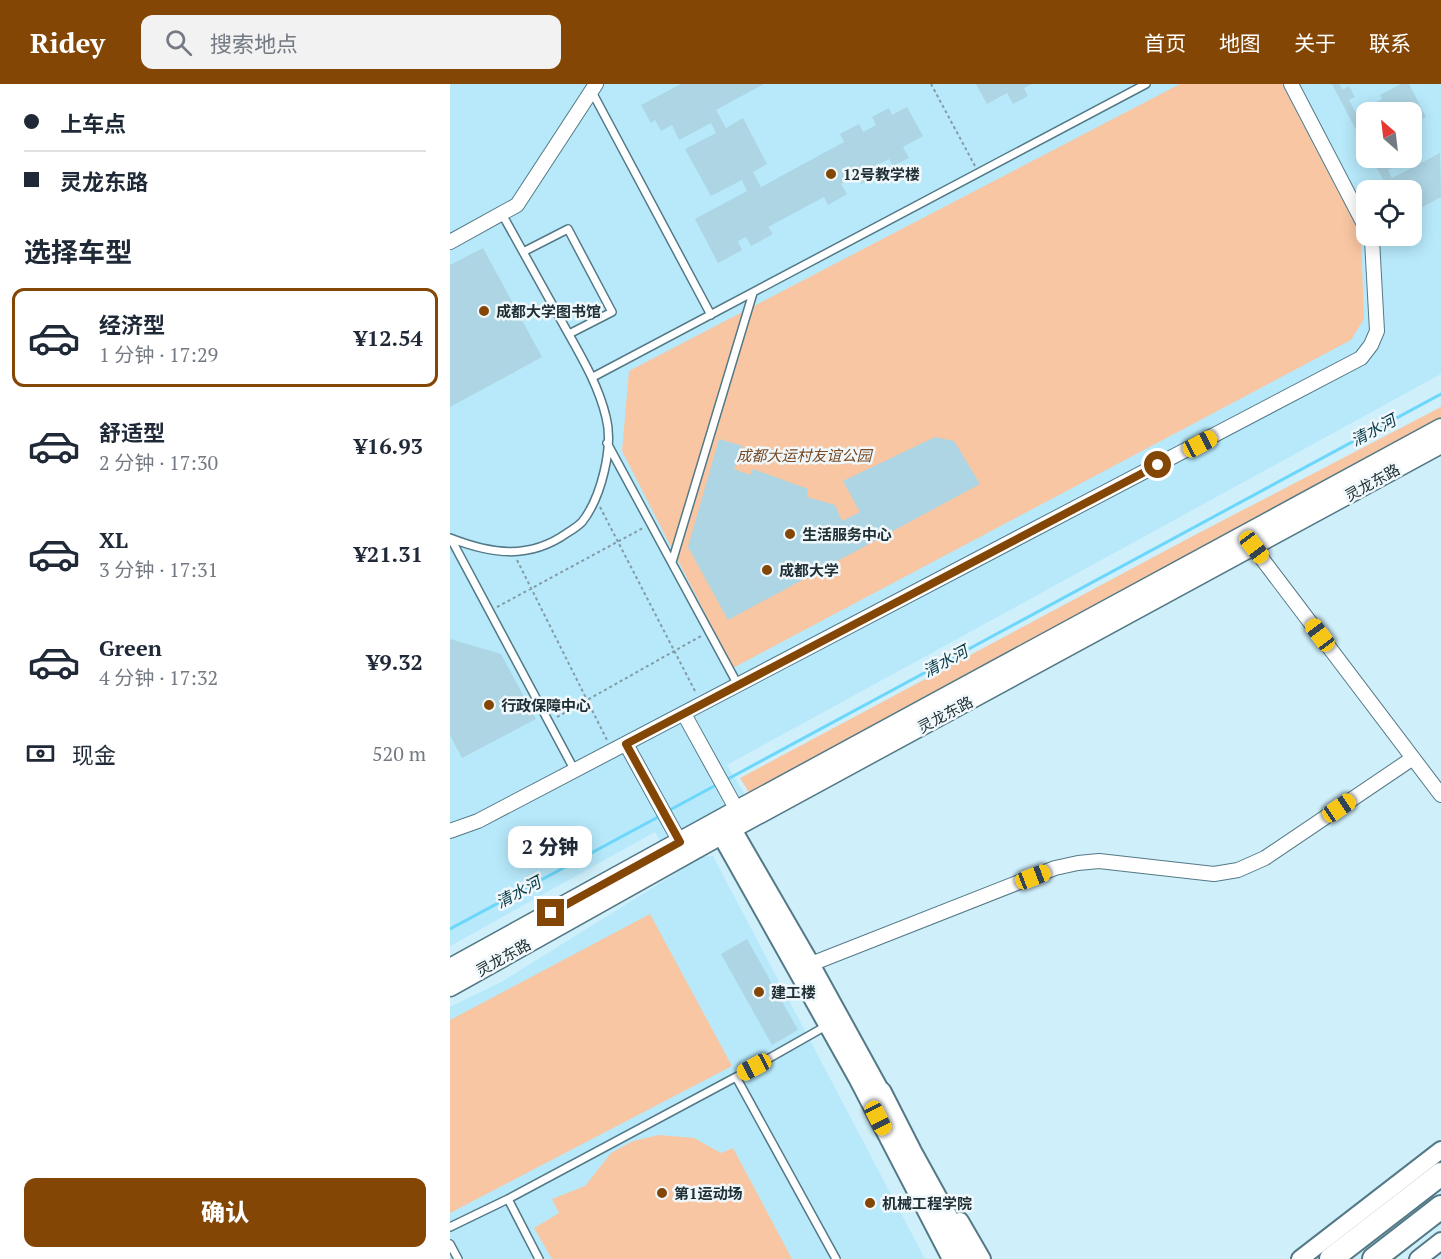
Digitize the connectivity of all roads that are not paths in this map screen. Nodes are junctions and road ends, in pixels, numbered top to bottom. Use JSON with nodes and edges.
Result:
{"nodes":[{"id":1,"x":1146,"y":84,"type":"edge"},
{"id":2,"x":1291,"y":84,"type":"edge"},
{"id":3,"x":594,"y":87,"type":"edge"},
{"id":4,"x":1356,"y":209,"type":"edge"},
{"id":5,"x":502,"y":214,"type":"junction"},
{"id":6,"x":450,"y":242,"type":"edge"},
{"id":7,"x":1372,"y":246,"type":"edge"},
{"id":8,"x":523,"y":252,"type":"junction"},
{"id":9,"x":753,"y":293,"type":"junction"},
{"id":10,"x":711,"y":315,"type":"junction"},
{"id":11,"x":569,"y":334,"type":"junction"},
{"id":12,"x":593,"y":377,"type":"junction"},
{"id":13,"x":1441,"y":428,"type":"edge"},
{"id":14,"x":607,"y":443,"type":"junction"},
{"id":15,"x":1441,"y":444,"type":"edge"},
{"id":16,"x":450,"y":539,"type":"edge"},
{"id":17,"x":1249,"y":541,"type":"junction"},
{"id":18,"x":672,"y":562,"type":"junction"},
{"id":19,"x":738,"y":685,"type":"junction"},
{"id":20,"x":684,"y":714,"type":"junction"},
{"id":21,"x":626,"y":744,"type":"junction"},
{"id":22,"x":1413,"y":758,"type":"junction"},
{"id":23,"x":575,"y":771,"type":"junction"},
{"id":24,"x":1441,"y":795,"type":"edge"},
{"id":25,"x":726,"y":818,"type":"junction"},
{"id":26,"x":450,"y":831,"type":"edge"},
{"id":27,"x":676,"y":835,"type":"junction"},
{"id":28,"x":811,"y":964,"type":"junction"},
{"id":29,"x":450,"y":969,"type":"edge"},
{"id":30,"x":450,"y":987,"type":"edge"},
{"id":31,"x":826,"y":1026,"type":"junction"},
{"id":32,"x":736,"y":1077,"type":"junction"},
{"id":33,"x":880,"y":1093,"type":"junction"},
{"id":34,"x":1441,"y":1150,"type":"edge"},
{"id":35,"x":1441,"y":1174,"type":"edge"},
{"id":36,"x":508,"y":1199,"type":"junction"},
{"id":37,"x":1441,"y":1207,"type":"edge"},
{"id":38,"x":450,"y":1227,"type":"edge"},
{"id":39,"x":1441,"y":1240,"type":"edge"},
{"id":40,"x":450,"y":1244,"type":"edge"},
{"id":41,"x":458,"y":1259,"type":"edge"},
{"id":42,"x":539,"y":1259,"type":"edge"},
{"id":43,"x":836,"y":1259,"type":"edge"},
{"id":44,"x":951,"y":1259,"type":"edge"},
{"id":45,"x":969,"y":1259,"type":"edge"},
{"id":46,"x":982,"y":1259,"type":"edge"},
{"id":47,"x":1300,"y":1259,"type":"edge"},
{"id":48,"x":1331,"y":1259,"type":"edge"},
{"id":49,"x":1374,"y":1259,"type":"edge"},
{"id":50,"x":1418,"y":1259,"type":"edge"}],
"edges":[{"from":1,"to":9,"type":"lane"},
{"from":2,"to":4,"type":"street"},
{"from":3,"to":5,"type":"street"},
{"from":3,"to":10,"type":"lane"},
{"from":5,"to":6,"type":"street"},
{"from":5,"to":8,"type":"lane"},
{"from":7,"to":19,"type":"street"},
{"from":8,"to":11,"type":"lane"},
{"from":8,"to":11,"type":"lane"},
{"from":9,"to":10,"type":"lane"},
{"from":9,"to":18,"type":"lane"},
{"from":10,"to":12,"type":"lane"},
{"from":11,"to":12,"type":"lane"},
{"from":12,"to":14,"type":"lane"},
{"from":13,"to":17,"type":"main road","name":"灵龙东路"},
{"from":14,"to":16,"type":"lane"},
{"from":14,"to":18,"type":"lane"},
{"from":15,"to":17,"type":"main road","name":"灵龙东路"},
{"from":16,"to":23,"type":"lane"},
{"from":17,"to":22,"type":"street"},
{"from":17,"to":25,"type":"main road","name":"灵龙东路"},
{"from":18,"to":19,"type":"lane"},
{"from":19,"to":20,"type":"street"},
{"from":20,"to":21,"type":"street"},
{"from":20,"to":25,"type":"street"},
{"from":21,"to":23,"type":"street"},
{"from":21,"to":27,"type":"street"},
{"from":22,"to":24,"type":"street"},
{"from":22,"to":28,"type":"street"},
{"from":23,"to":26,"type":"street"},
{"from":25,"to":27,"type":"main road","name":"灵龙东路"},
{"from":25,"to":28,"type":"street"},
{"from":25,"to":30,"type":"main road","name":"灵龙东路"},
{"from":25,"to":31,"type":"street"},
{"from":27,"to":29,"type":"main road","name":"灵龙东路"},
{"from":28,"to":33,"type":"street"},
{"from":31,"to":32,"type":"lane"},
{"from":31,"to":44,"type":"street"},
{"from":32,"to":36,"type":"lane"},
{"from":32,"to":43,"type":"lane"},
{"from":33,"to":45,"type":"highway"},
{"from":33,"to":46,"type":"street"},
{"from":34,"to":47,"type":"street"},
{"from":35,"to":48,"type":"highway"},
{"from":36,"to":38,"type":"lane"},
{"from":36,"to":42,"type":"lane"},
{"from":37,"to":49,"type":"highway"},
{"from":39,"to":50,"type":"street"},
{"from":40,"to":41,"type":"lane"}]}
